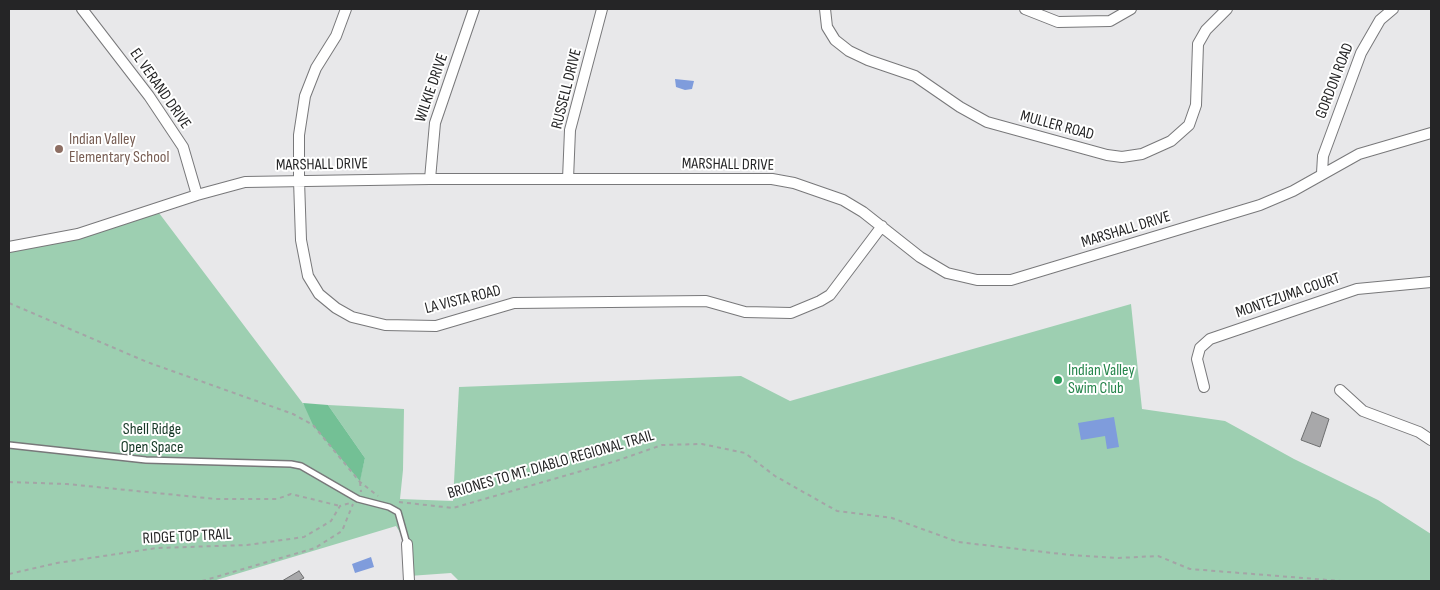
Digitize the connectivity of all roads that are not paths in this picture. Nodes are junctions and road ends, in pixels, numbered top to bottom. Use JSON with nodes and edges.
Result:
{"nodes":[{"id":1,"x":82,"y":9,"type":"edge"},
{"id":2,"x":346,"y":9,"type":"edge"},
{"id":3,"x":474,"y":9,"type":"edge"},
{"id":4,"x":602,"y":9,"type":"edge"},
{"id":5,"x":825,"y":9,"type":"edge"},
{"id":6,"x":1026,"y":9,"type":"edge"},
{"id":7,"x":1131,"y":9,"type":"edge"},
{"id":8,"x":1227,"y":9,"type":"edge"},
{"id":9,"x":1392,"y":9,"type":"edge"},
{"id":10,"x":1431,"y":133,"type":"edge"},
{"id":11,"x":1322,"y":173,"type":"junction"},
{"id":12,"x":430,"y":179,"type":"junction"},
{"id":13,"x":568,"y":179,"type":"junction"},
{"id":14,"x":299,"y":180,"type":"junction"},
{"id":15,"x":197,"y":195,"type":"junction"},
{"id":16,"x":882,"y":226,"type":"junction"},
{"id":17,"x":9,"y":247,"type":"edge"},
{"id":18,"x":1431,"y":282,"type":"edge"},
{"id":19,"x":1204,"y":387,"type":"dead end"},
{"id":20,"x":1340,"y":390,"type":"dead end"},
{"id":21,"x":1431,"y":440,"type":"edge"},
{"id":22,"x":9,"y":445,"type":"edge"},
{"id":23,"x":407,"y":544,"type":"joint"},
{"id":24,"x":409,"y":581,"type":"edge"}],
"edges":[{"from":1,"to":15,"type":"street","name":"EL VERAND DRIVE"},
{"from":2,"to":14,"type":"street","name":"LA VISTA ROAD"},
{"from":3,"to":12,"type":"street","name":"WILKIE DRIVE"},
{"from":4,"to":13,"type":"street","name":"RUSSELL DRIVE"},
{"from":5,"to":8,"type":"street","name":"MULLER ROAD"},
{"from":6,"to":7,"type":"street"},
{"from":9,"to":11,"type":"street","name":"GORDON ROAD"},
{"from":10,"to":11,"type":"street","name":"MARSHALL DRIVE"},
{"from":11,"to":16,"type":"street","name":"MARSHALL DRIVE"},
{"from":12,"to":13,"type":"street","name":"MARSHALL DRIVE"},
{"from":12,"to":14,"type":"street","name":"MARSHALL DRIVE"},
{"from":13,"to":16,"type":"street","name":"MARSHALL DRIVE"},
{"from":14,"to":15,"type":"street","name":"MARSHALL DRIVE"},
{"from":14,"to":16,"type":"street","name":"LA VISTA ROAD"},
{"from":15,"to":17,"type":"street","name":"MARSHALL DRIVE"},
{"from":18,"to":19,"type":"street","name":"MONTEZUMA COURT"},
{"from":20,"to":21,"type":"street"},
{"from":22,"to":23,"type":"lane"},
{"from":23,"to":24,"type":"street"}]}
